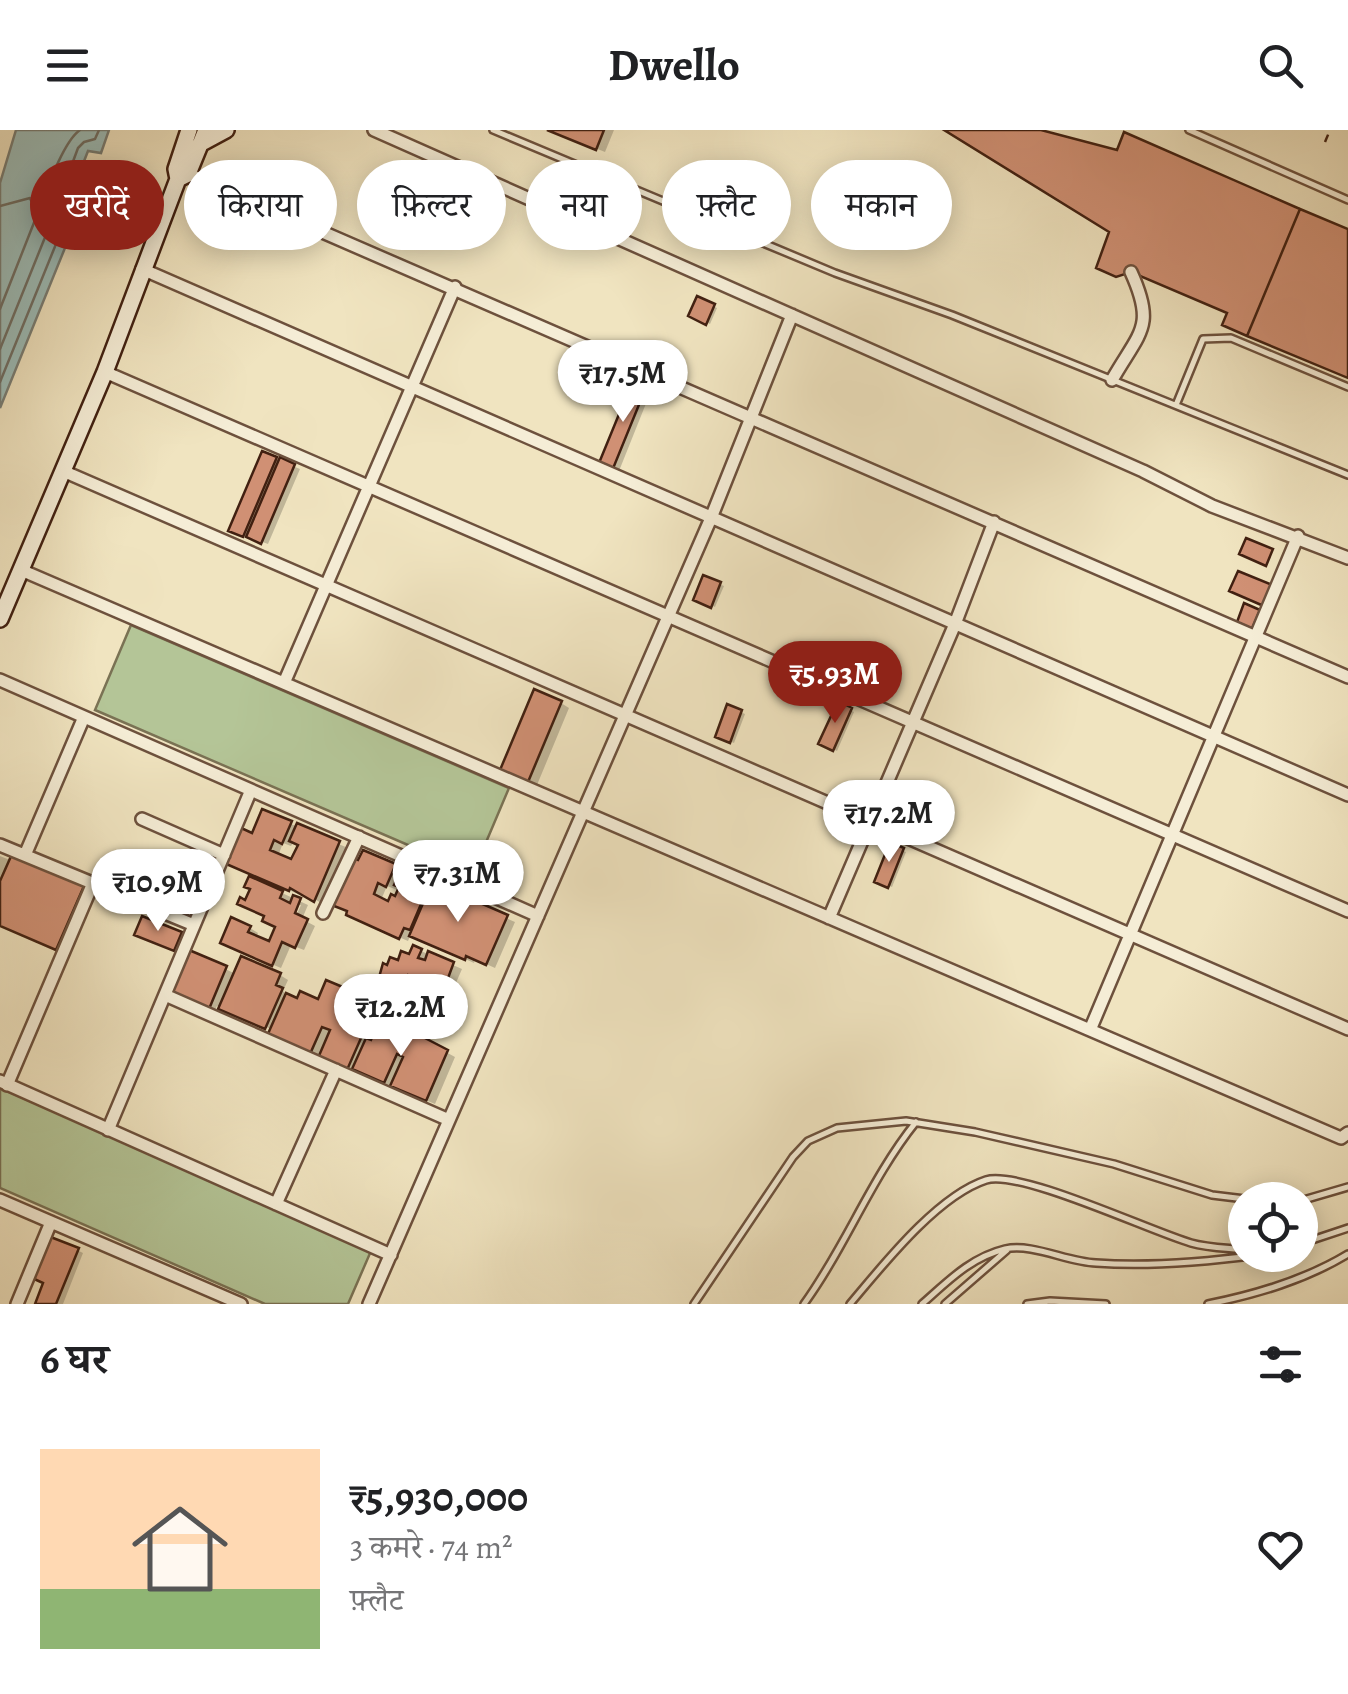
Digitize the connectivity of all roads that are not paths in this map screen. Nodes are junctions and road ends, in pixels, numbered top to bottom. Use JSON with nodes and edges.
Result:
{"nodes":[{"id":1,"x":226,"y":130,"type":"edge"},
{"id":2,"x":374,"y":130,"type":"edge"},
{"id":3,"x":493,"y":130,"type":"edge"},
{"id":4,"x":1189,"y":130,"type":"edge"},
{"id":5,"x":193,"y":134,"type":"edge"},
{"id":6,"x":181,"y":174,"type":"junction"},
{"id":7,"x":1348,"y":200,"type":"edge"},
{"id":8,"x":142,"y":269,"type":"junction"},
{"id":9,"x":1130,"y":272,"type":"dead end"},
{"id":10,"x":455,"y":288,"type":"junction"},
{"id":11,"x":792,"y":316,"type":"junction"},
{"id":12,"x":105,"y":372,"type":"junction"},
{"id":13,"x":1112,"y":380,"type":"junction"},
{"id":14,"x":1348,"y":387,"type":"edge"},
{"id":15,"x":412,"y":388,"type":"junction"},
{"id":16,"x":1176,"y":406,"type":"junction"},
{"id":17,"x":752,"y":417,"type":"junction"},
{"id":18,"x":63,"y":471,"type":"junction"},
{"id":19,"x":1348,"y":475,"type":"edge"},
{"id":20,"x":369,"y":486,"type":"junction"},
{"id":21,"x":711,"y":518,"type":"junction"},
{"id":22,"x":994,"y":522,"type":"junction"},
{"id":23,"x":1298,"y":536,"type":"junction"},
{"id":24,"x":1348,"y":558,"type":"edge"},
{"id":25,"x":21,"y":570,"type":"junction"},
{"id":26,"x":326,"y":586,"type":"junction"},
{"id":27,"x":668,"y":616,"type":"junction"},
{"id":28,"x":0,"y":619,"type":"edge"},
{"id":29,"x":955,"y":624,"type":"junction"},
{"id":30,"x":1256,"y":636,"type":"junction"},
{"id":31,"x":1348,"y":677,"type":"edge"},
{"id":32,"x":0,"y":680,"type":"edge"},
{"id":33,"x":284,"y":683,"type":"junction"},
{"id":34,"x":625,"y":715,"type":"junction"},
{"id":35,"x":84,"y":717,"type":"junction"},
{"id":36,"x":913,"y":722,"type":"junction"},
{"id":37,"x":1214,"y":736,"type":"junction"},
{"id":38,"x":251,"y":790,"type":"junction"},
{"id":39,"x":1348,"y":795,"type":"edge"},
{"id":40,"x":584,"y":812,"type":"junction"},
{"id":41,"x":142,"y":819,"type":"dead end"},
{"id":42,"x":870,"y":822,"type":"junction"},
{"id":43,"x":1172,"y":834,"type":"junction"},
{"id":44,"x":358,"y":837,"type":"junction"},
{"id":45,"x":0,"y":845,"type":"edge"},
{"id":46,"x":224,"y":855,"type":"junction"},
{"id":47,"x":26,"y":856,"type":"junction"},
{"id":48,"x":93,"y":884,"type":"junction"},
{"id":49,"x":1348,"y":910,"type":"edge"},
{"id":50,"x":323,"y":913,"type":"dead end"},
{"id":51,"x":538,"y":916,"type":"junction"},
{"id":52,"x":829,"y":918,"type":"junction"},
{"id":53,"x":194,"y":925,"type":"junction"},
{"id":54,"x":1130,"y":934,"type":"junction"},
{"id":55,"x":165,"y":995,"type":"junction"},
{"id":56,"x":1348,"y":1028,"type":"edge"},
{"id":57,"x":1090,"y":1030,"type":"junction"},
{"id":58,"x":336,"y":1070,"type":"junction"},
{"id":59,"x":4,"y":1083,"type":"edge"},
{"id":60,"x":449,"y":1120,"type":"junction"},
{"id":61,"x":916,"y":1122,"type":"junction"},
{"id":62,"x":108,"y":1130,"type":"junction"},
{"id":63,"x":1348,"y":1133,"type":"edge"},
{"id":64,"x":1348,"y":1188,"type":"edge"},
{"id":65,"x":1318,"y":1196,"type":"edge"},
{"id":66,"x":1228,"y":1197,"type":"edge"},
{"id":67,"x":0,"y":1200,"type":"edge"},
{"id":68,"x":276,"y":1204,"type":"junction"},
{"id":69,"x":52,"y":1222,"type":"junction"},
{"id":70,"x":1348,"y":1228,"type":"edge"},
{"id":71,"x":1318,"y":1238,"type":"edge"},
{"id":72,"x":1009,"y":1248,"type":"junction"},
{"id":73,"x":1228,"y":1248,"type":"edge"},
{"id":74,"x":1348,"y":1254,"type":"edge"},
{"id":75,"x":390,"y":1255,"type":"junction"},
{"id":76,"x":1228,"y":1259,"type":"edge"},
{"id":77,"x":17,"y":1304,"type":"edge"},
{"id":78,"x":241,"y":1304,"type":"edge"},
{"id":79,"x":370,"y":1304,"type":"edge"},
{"id":80,"x":694,"y":1304,"type":"edge"},
{"id":81,"x":804,"y":1304,"type":"edge"},
{"id":82,"x":850,"y":1304,"type":"edge"},
{"id":83,"x":922,"y":1304,"type":"edge"},
{"id":84,"x":945,"y":1304,"type":"edge"},
{"id":85,"x":1027,"y":1304,"type":"edge"},
{"id":86,"x":1106,"y":1304,"type":"edge"},
{"id":87,"x":1208,"y":1304,"type":"edge"}],
"edges":[{"from":1,"to":5,"type":"street"},
{"from":2,"to":11,"type":"street"},
{"from":3,"to":13,"type":"lane"},
{"from":4,"to":7,"type":"lane"},
{"from":5,"to":6,"type":"street"},
{"from":6,"to":8,"type":"street"},
{"from":6,"to":10,"type":"street"},
{"from":8,"to":12,"type":"street"},
{"from":8,"to":15,"type":"street"},
{"from":9,"to":13,"type":"street"},
{"from":10,"to":15,"type":"street"},
{"from":10,"to":17,"type":"street"},
{"from":11,"to":17,"type":"street"},
{"from":11,"to":23,"type":"street"},
{"from":12,"to":18,"type":"street"},
{"from":12,"to":20,"type":"street"},
{"from":13,"to":16,"type":"lane"},
{"from":14,"to":16,"type":"lane"},
{"from":15,"to":20,"type":"street"},
{"from":15,"to":21,"type":"street"},
{"from":16,"to":19,"type":"lane"},
{"from":17,"to":21,"type":"street"},
{"from":17,"to":22,"type":"street"},
{"from":18,"to":25,"type":"street"},
{"from":18,"to":26,"type":"street"},
{"from":20,"to":26,"type":"street"},
{"from":20,"to":27,"type":"street"},
{"from":21,"to":27,"type":"street"},
{"from":21,"to":29,"type":"street"},
{"from":22,"to":29,"type":"street"},
{"from":22,"to":30,"type":"street"},
{"from":23,"to":24,"type":"street"},
{"from":23,"to":30,"type":"street"},
{"from":25,"to":28,"type":"street"},
{"from":25,"to":33,"type":"street"},
{"from":26,"to":33,"type":"street"},
{"from":26,"to":34,"type":"street"},
{"from":27,"to":34,"type":"street"},
{"from":27,"to":36,"type":"street"},
{"from":29,"to":36,"type":"street"},
{"from":29,"to":37,"type":"street"},
{"from":30,"to":31,"type":"street"},
{"from":30,"to":37,"type":"street"},
{"from":32,"to":35,"type":"street"},
{"from":33,"to":40,"type":"street"},
{"from":34,"to":40,"type":"street"},
{"from":34,"to":42,"type":"street"},
{"from":35,"to":38,"type":"street"},
{"from":35,"to":47,"type":"street"},
{"from":36,"to":42,"type":"street"},
{"from":36,"to":43,"type":"street"},
{"from":37,"to":39,"type":"street"},
{"from":37,"to":43,"type":"street"},
{"from":38,"to":44,"type":"street"},
{"from":38,"to":46,"type":"street"},
{"from":40,"to":51,"type":"street"},
{"from":40,"to":52,"type":"street"},
{"from":41,"to":46,"type":"street"},
{"from":42,"to":52,"type":"street"},
{"from":42,"to":54,"type":"street"},
{"from":43,"to":49,"type":"street"},
{"from":43,"to":54,"type":"street"},
{"from":44,"to":50,"type":"street"},
{"from":44,"to":51,"type":"street"},
{"from":45,"to":47,"type":"street"},
{"from":46,"to":53,"type":"street"},
{"from":47,"to":48,"type":"street"},
{"from":48,"to":53,"type":"street"},
{"from":48,"to":59,"type":"street"},
{"from":51,"to":60,"type":"street"},
{"from":52,"to":57,"type":"street"},
{"from":53,"to":55,"type":"street"},
{"from":54,"to":56,"type":"street"},
{"from":54,"to":57,"type":"street"},
{"from":55,"to":58,"type":"street"},
{"from":55,"to":62,"type":"street"},
{"from":57,"to":63,"type":"street"},
{"from":58,"to":60,"type":"street"},
{"from":58,"to":68,"type":"street"},
{"from":59,"to":62,"type":"street"},
{"from":60,"to":75,"type":"street"},
{"from":61,"to":66,"type":"lane"},
{"from":61,"to":80,"type":"lane"},
{"from":61,"to":81,"type":"lane"},
{"from":62,"to":68,"type":"street"},
{"from":64,"to":65,"type":"lane"},
{"from":67,"to":69,"type":"street"},
{"from":68,"to":75,"type":"street"},
{"from":69,"to":77,"type":"street"},
{"from":69,"to":78,"type":"street"},
{"from":70,"to":71,"type":"lane"},
{"from":72,"to":76,"type":"lane"},
{"from":72,"to":83,"type":"lane"},
{"from":72,"to":84,"type":"lane"},
{"from":73,"to":82,"type":"lane"},
{"from":74,"to":87,"type":"lane"},
{"from":75,"to":79,"type":"street"},
{"from":85,"to":86,"type":"lane"}]}
